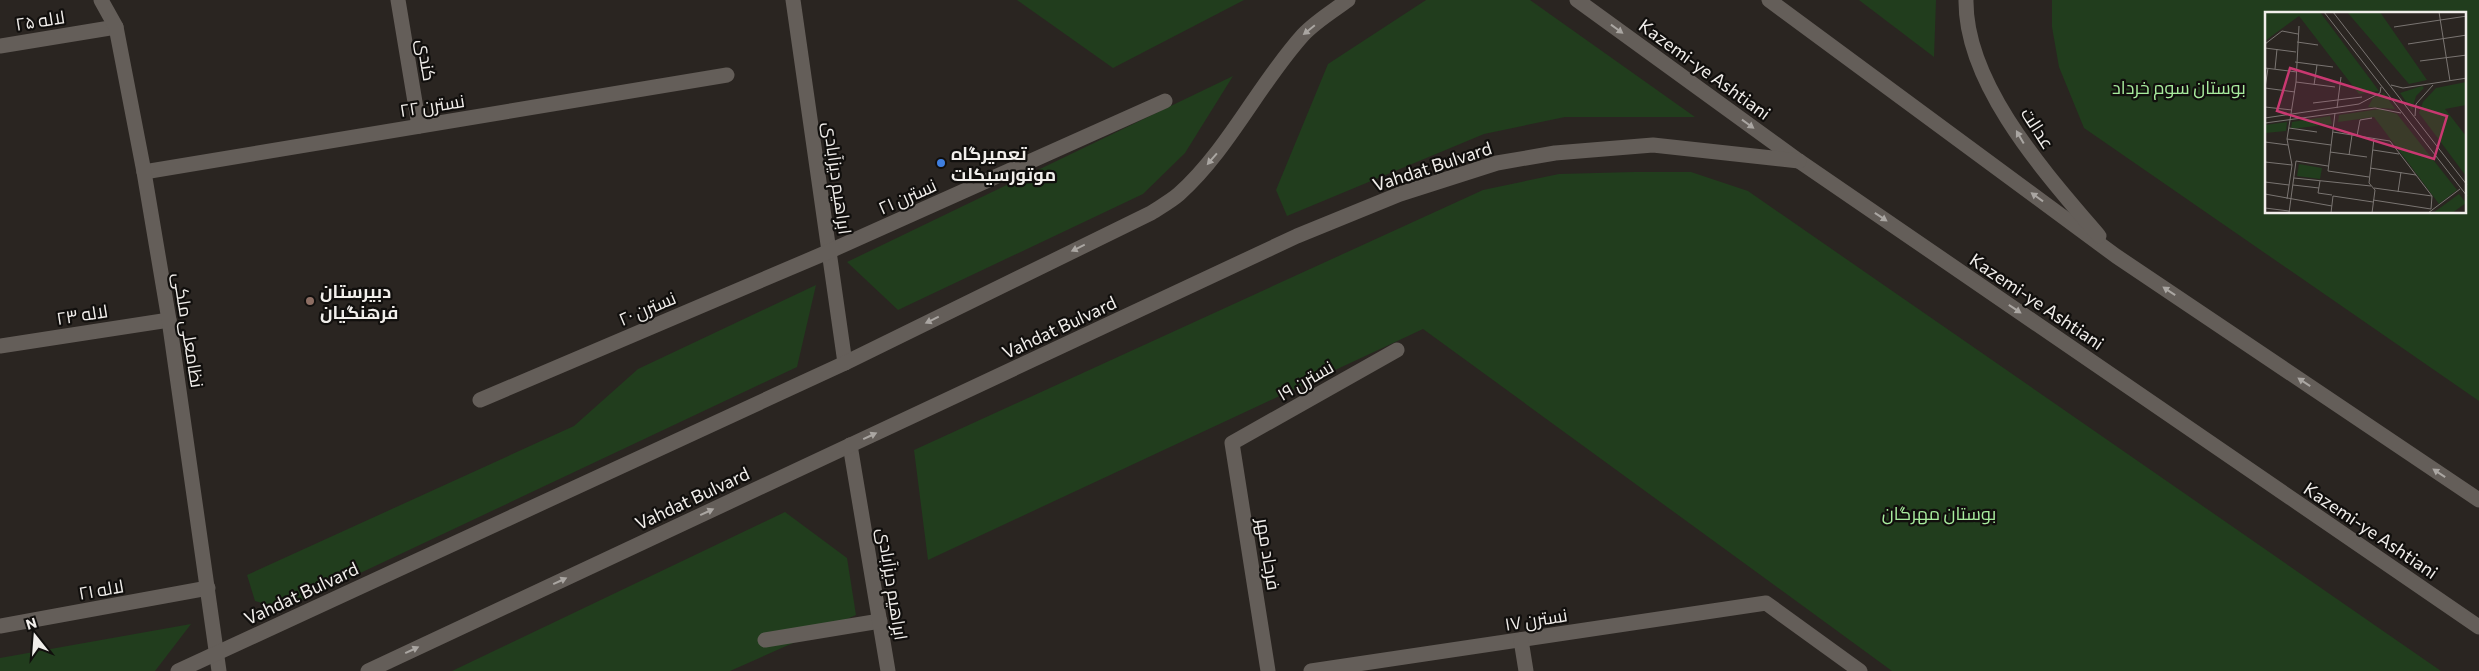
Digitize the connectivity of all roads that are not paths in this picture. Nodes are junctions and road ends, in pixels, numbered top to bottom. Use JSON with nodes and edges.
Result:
{"nodes":[{"id":1,"x":102,"y":0,"type":"edge"},
{"id":2,"x":398,"y":0,"type":"edge"},
{"id":3,"x":793,"y":0,"type":"edge"},
{"id":4,"x":1348,"y":0,"type":"edge"},
{"id":5,"x":1577,"y":0,"type":"edge"},
{"id":6,"x":1769,"y":0,"type":"edge"},
{"id":7,"x":1966,"y":0,"type":"edge"},
{"id":8,"x":116,"y":27,"type":"junction"},
{"id":9,"x":0,"y":46,"type":"edge"},
{"id":10,"x":727,"y":75,"type":"dead end"},
{"id":11,"x":1164,"y":101,"type":"dead end"},
{"id":12,"x":419,"y":126,"type":"junction"},
{"id":13,"x":1799,"y":160,"type":"junction"},
{"id":14,"x":144,"y":172,"type":"junction"},
{"id":15,"x":830,"y":251,"type":"junction"},
{"id":16,"x":2116,"y":256,"type":"junction"},
{"id":17,"x":169,"y":320,"type":"junction"},
{"id":18,"x":0,"y":346,"type":"edge"},
{"id":19,"x":1397,"y":350,"type":"dead end"},
{"id":20,"x":845,"y":362,"type":"junction"},
{"id":21,"x":480,"y":400,"type":"dead end"},
{"id":22,"x":1232,"y":443,"type":"joint"},
{"id":23,"x":850,"y":445,"type":"junction"},
{"id":24,"x":2479,"y":500,"type":"edge"},
{"id":25,"x":208,"y":588,"type":"junction"},
{"id":26,"x":880,"y":621,"type":"junction"},
{"id":27,"x":0,"y":626,"type":"edge"},
{"id":28,"x":2479,"y":627,"type":"edge"},
{"id":29,"x":765,"y":640,"type":"dead end"},
{"id":30,"x":1521,"y":640,"type":"junction"},
{"id":31,"x":216,"y":653,"type":"junction"},
{"id":32,"x":178,"y":671,"type":"edge"},
{"id":33,"x":219,"y":671,"type":"edge"},
{"id":34,"x":368,"y":671,"type":"edge"},
{"id":35,"x":888,"y":671,"type":"edge"},
{"id":36,"x":1268,"y":671,"type":"edge"},
{"id":37,"x":1311,"y":671,"type":"edge"},
{"id":38,"x":1526,"y":671,"type":"edge"},
{"id":39,"x":1860,"y":671,"type":"edge"}],
"edges":[{"from":1,"to":8,"type":"street","name":"نظامعلی ملکی"},
{"from":2,"to":12,"type":"street","name":"کندی"},
{"from":3,"to":15,"type":"street","name":"ابراهیم دیزآبادی"},
{"from":4,"to":20,"type":"street","name":"Vahdat Bulvard","one_way":true},
{"from":5,"to":13,"type":"street","name":"Kazemi-ye Ashtiani","one_way":true},
{"from":16,"to":6,"type":"street","one_way":true},
{"from":16,"to":7,"type":"street","name":"عدالت","one_way":true},
{"from":8,"to":9,"type":"street","name":"لاله ۲۵"},
{"from":8,"to":14,"type":"street","name":"نظامعلی ملکی"},
{"from":10,"to":12,"type":"street","name":"نسترن ۲۲"},
{"from":11,"to":15,"type":"street","name":"نسترن ۲۱"},
{"from":12,"to":14,"type":"street","name":"نسترن ۲۲"},
{"from":23,"to":13,"type":"street","name":"Vahdat Bulvard","one_way":true},
{"from":13,"to":28,"type":"street","name":"Kazemi-ye Ashtiani","one_way":true},
{"from":14,"to":17,"type":"street","name":"نظامعلی ملکی"},
{"from":15,"to":20,"type":"street","name":"ابراهیم دیزآبادی"},
{"from":15,"to":21,"type":"street","name":"نسترن ۲۰"},
{"from":24,"to":16,"type":"street","one_way":true},
{"from":17,"to":18,"type":"street","name":"لاله ۲۳"},
{"from":17,"to":25,"type":"street","name":"نظامعلی ملکی"},
{"from":19,"to":22,"type":"street","name":"نسترن ۱۹"},
{"from":20,"to":31,"type":"street","name":"Vahdat Bulvard"},
{"from":22,"to":36,"type":"street","name":"فرجاد مهر"},
{"from":23,"to":26,"type":"street","name":"ابراهیم دیزآبادی"},
{"from":34,"to":23,"type":"street","name":"Vahdat Bulvard","one_way":true},
{"from":25,"to":27,"type":"street","name":"لاله ۲۱"},
{"from":25,"to":31,"type":"street","name":"نظامعلی ملکی"},
{"from":26,"to":29,"type":"street"},
{"from":26,"to":35,"type":"street","name":"ابراهیم دیزآبادی"},
{"from":30,"to":37,"type":"street","name":"نسترن ۱۷"},
{"from":30,"to":38,"type":"street"},
{"from":30,"to":39,"type":"street","name":"نسترن ۱۷"},
{"from":31,"to":32,"type":"street","name":"Vahdat Bulvard"},
{"from":31,"to":33,"type":"street","name":"نظامعلی ملکی"}]}
